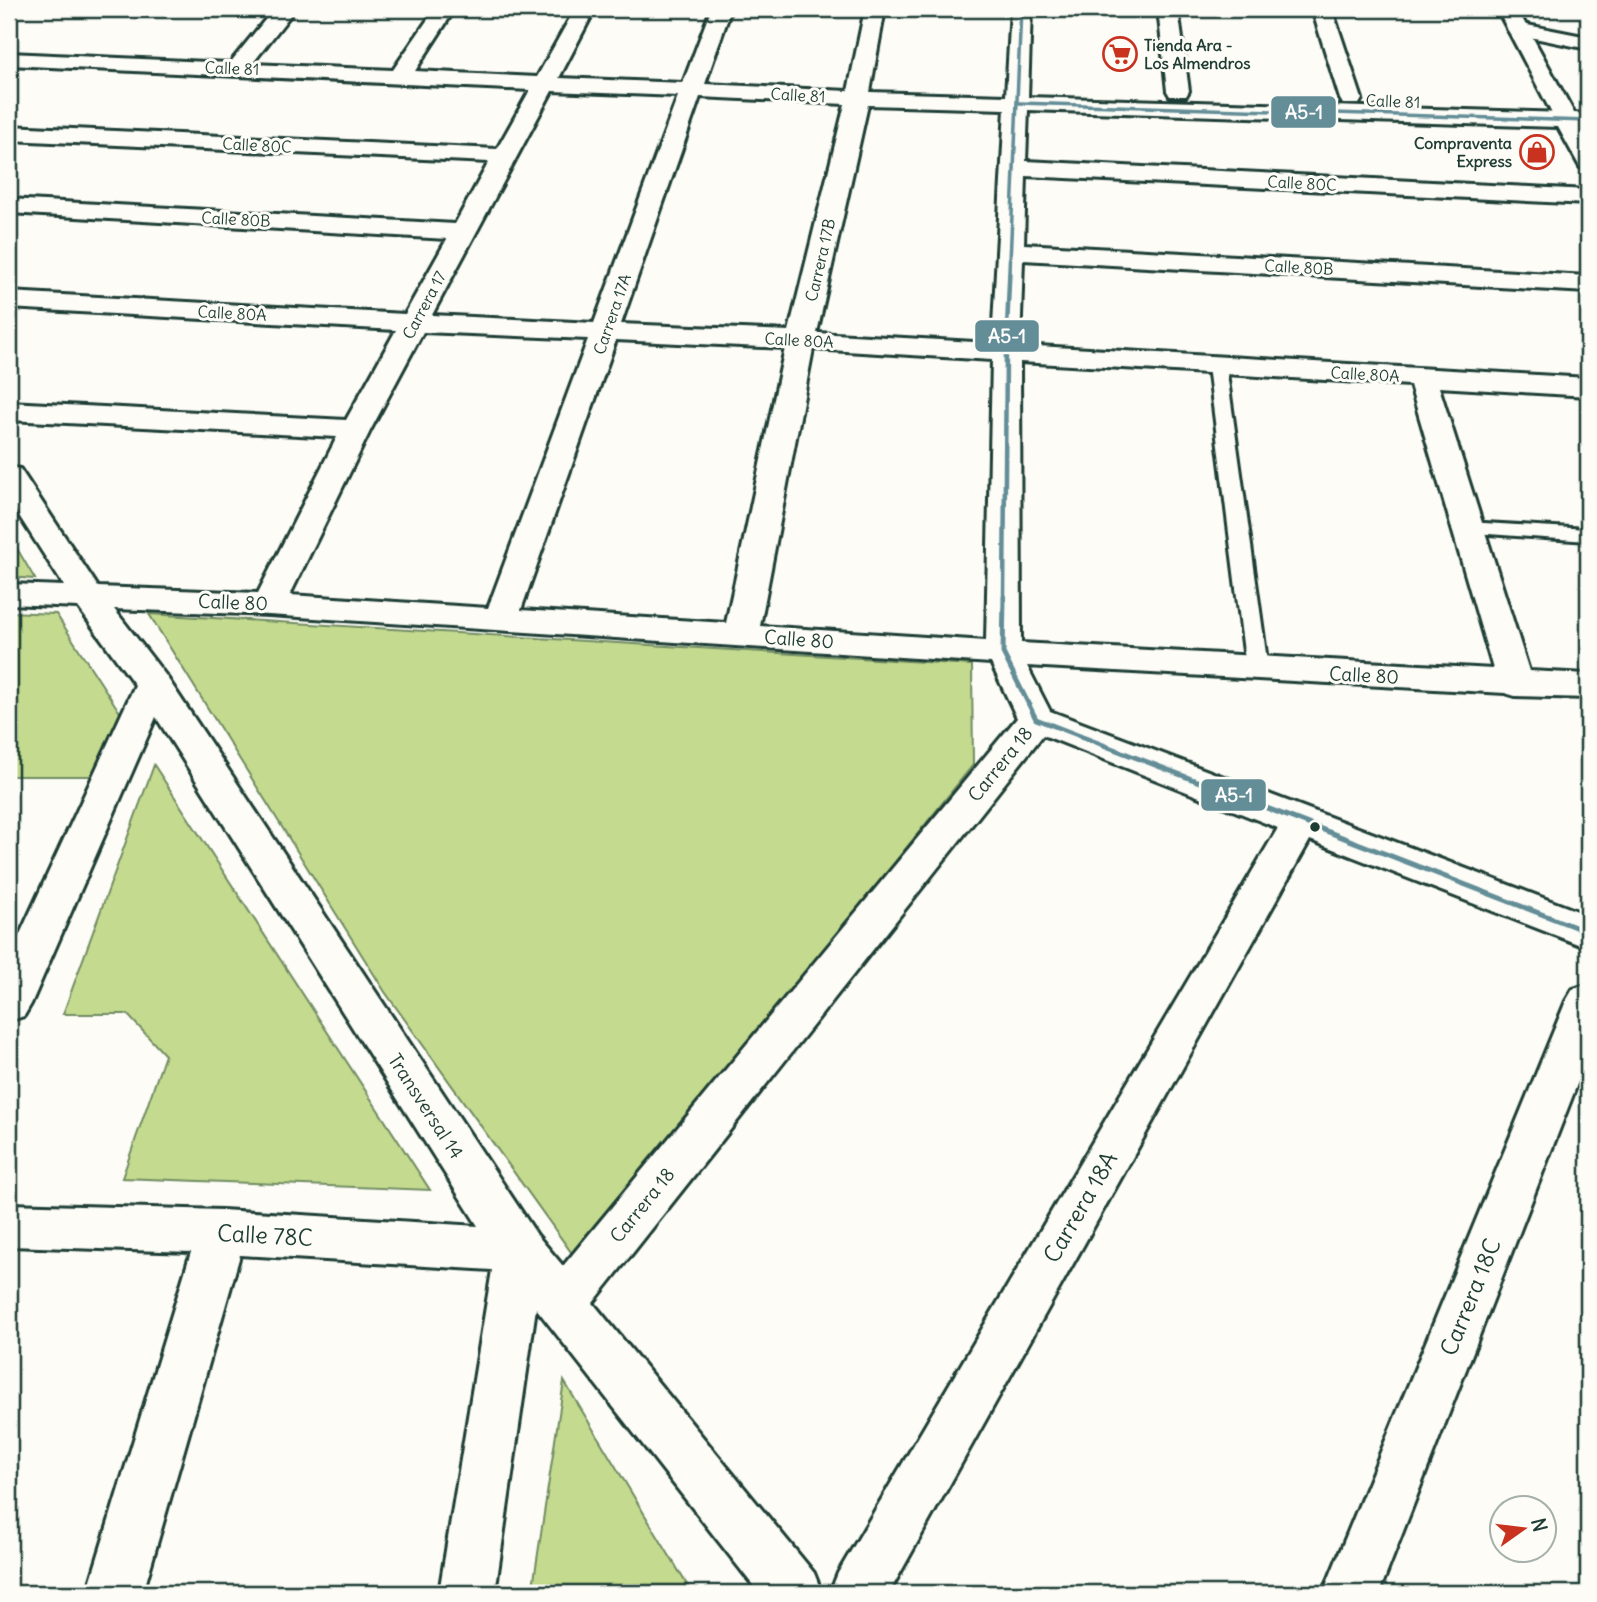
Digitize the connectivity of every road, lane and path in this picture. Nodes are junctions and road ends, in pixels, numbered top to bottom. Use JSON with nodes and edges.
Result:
{"nodes":[{"id":1,"x":285,"y":9,"type":"edge"},
{"id":2,"x":445,"y":9,"type":"edge"},
{"id":3,"x":584,"y":9,"type":"edge"},
{"id":4,"x":722,"y":9,"type":"edge"},
{"id":5,"x":875,"y":9,"type":"edge"},
{"id":6,"x":1021,"y":9,"type":"edge"},
{"id":7,"x":1168,"y":9,"type":"edge"},
{"id":8,"x":1322,"y":9,"type":"edge"},
{"id":9,"x":1507,"y":9,"type":"edge"},
{"id":10,"x":1517,"y":29,"type":"junction"},
{"id":11,"x":1588,"y":43,"type":"edge"},
{"id":12,"x":9,"y":59,"type":"edge"},
{"id":13,"x":237,"y":68,"type":"junction"},
{"id":14,"x":401,"y":75,"type":"junction"},
{"id":15,"x":545,"y":85,"type":"junction"},
{"id":16,"x":690,"y":90,"type":"junction"},
{"id":17,"x":1178,"y":91,"type":"junction"},
{"id":18,"x":1019,"y":93,"type":"junction"},
{"id":19,"x":858,"y":98,"type":"junction"},
{"id":20,"x":1351,"y":99,"type":"junction"},
{"id":21,"x":1571,"y":116,"type":"edge"},
{"id":22,"x":9,"y":133,"type":"edge"},
{"id":23,"x":505,"y":156,"type":"junction"},
{"id":24,"x":1588,"y":162,"type":"edge"},
{"id":25,"x":1015,"y":168,"type":"junction"},
{"id":26,"x":1588,"y":197,"type":"edge"},
{"id":27,"x":9,"y":206,"type":"edge"},
{"id":28,"x":464,"y":232,"type":"junction"},
{"id":29,"x":1009,"y":251,"type":"junction"},
{"id":30,"x":1588,"y":284,"type":"edge"},
{"id":31,"x":9,"y":300,"type":"edge"},
{"id":32,"x":415,"y":323,"type":"junction"},
{"id":33,"x":606,"y":332,"type":"junction"},
{"id":34,"x":801,"y":340,"type":"junction"},
{"id":35,"x":1006,"y":352,"type":"junction"},
{"id":36,"x":1217,"y":366,"type":"junction"},
{"id":37,"x":1422,"y":377,"type":"junction"},
{"id":38,"x":1588,"y":387,"type":"edge"},
{"id":39,"x":9,"y":411,"type":"edge"},
{"id":40,"x":356,"y":429,"type":"junction"},
{"id":41,"x":9,"y":476,"type":"edge"},
{"id":42,"x":1467,"y":528,"type":"junction"},
{"id":43,"x":1588,"y":535,"type":"edge"},
{"id":44,"x":9,"y":594,"type":"edge"},
{"id":45,"x":88,"y":597,"type":"junction"},
{"id":46,"x":269,"y":604,"type":"junction"},
{"id":47,"x":501,"y":619,"type":"junction"},
{"id":48,"x":741,"y":635,"type":"junction"},
{"id":49,"x":1003,"y":653,"type":"junction"},
{"id":50,"x":1257,"y":668,"type":"junction"},
{"id":51,"x":153,"y":684,"type":"junction"},
{"id":52,"x":1515,"y":684,"type":"junction"},
{"id":53,"x":1588,"y":686,"type":"edge"},
{"id":54,"x":1036,"y":719,"type":"junction"},
{"id":55,"x":1302,"y":820,"type":"junction"},
{"id":56,"x":1588,"y":932,"type":"edge"},
{"id":57,"x":1588,"y":1001,"type":"edge"},
{"id":58,"x":9,"y":1004,"type":"edge"},
{"id":59,"x":9,"y":1225,"type":"edge"},
{"id":60,"x":222,"y":1232,"type":"junction"},
{"id":61,"x":520,"y":1250,"type":"junction"},
{"id":62,"x":563,"y":1303,"type":"junction"},
{"id":63,"x":115,"y":1593,"type":"edge"},
{"id":64,"x":467,"y":1593,"type":"edge"},
{"id":65,"x":794,"y":1593,"type":"edge"},
{"id":66,"x":858,"y":1593,"type":"edge"},
{"id":67,"x":1352,"y":1593,"type":"edge"}],
"edges":[{"from":1,"to":13,"type":"street"},
{"from":2,"to":14,"type":"street"},
{"from":3,"to":15,"type":"street","name":"Carrera 17"},
{"from":4,"to":16,"type":"street","name":"Carrera 17A"},
{"from":5,"to":19,"type":"street","name":"Carrera 17B"},
{"from":6,"to":18,"type":"street","name":"Carrera 18"},
{"from":7,"to":17,"type":"street"},
{"from":8,"to":20,"type":"street"},
{"from":9,"to":10,"type":"street"},
{"from":10,"to":11,"type":"street"},
{"from":10,"to":21,"type":"street"},
{"from":12,"to":13,"type":"street","name":"Calle 81"},
{"from":13,"to":14,"type":"street","name":"Calle 81"},
{"from":14,"to":15,"type":"street","name":"Calle 81"},
{"from":15,"to":16,"type":"street","name":"Calle 81"},
{"from":15,"to":23,"type":"street","name":"Carrera 17"},
{"from":16,"to":19,"type":"street","name":"Calle 81"},
{"from":16,"to":33,"type":"street","name":"Carrera 17A"},
{"from":17,"to":18,"type":"street","name":"Calle 81"},
{"from":17,"to":20,"type":"street","name":"Calle 81"},
{"from":18,"to":19,"type":"street","name":"Calle 81"},
{"from":18,"to":21,"type":"street","name":"Calle 81"},
{"from":18,"to":25,"type":"street","name":"Carrera 18"},
{"from":19,"to":34,"type":"street","name":"Carrera 17B"},
{"from":20,"to":21,"type":"street","name":"Calle 81"},
{"from":21,"to":24,"type":"street"},
{"from":22,"to":23,"type":"street","name":"Calle 80C"},
{"from":23,"to":28,"type":"street","name":"Carrera 17"},
{"from":25,"to":26,"type":"street","name":"Calle 80C"},
{"from":25,"to":29,"type":"street","name":"Carrera 18"},
{"from":27,"to":28,"type":"street","name":"Calle 80B"},
{"from":28,"to":32,"type":"street","name":"Carrera 17"},
{"from":29,"to":30,"type":"street","name":"Calle 80B"},
{"from":29,"to":35,"type":"street","name":"Carrera 18"},
{"from":31,"to":32,"type":"street","name":"Calle 80A"},
{"from":32,"to":33,"type":"street","name":"Calle 80A"},
{"from":32,"to":40,"type":"street","name":"Carrera 17"},
{"from":33,"to":34,"type":"street","name":"Calle 80A"},
{"from":33,"to":47,"type":"street","name":"Carrera 17A"},
{"from":34,"to":35,"type":"street","name":"Calle 80A"},
{"from":34,"to":48,"type":"street","name":"Carrera 17B"},
{"from":35,"to":36,"type":"street","name":"Calle 80A"},
{"from":35,"to":49,"type":"street","name":"Carrera 18"},
{"from":36,"to":37,"type":"street","name":"Calle 80A"},
{"from":36,"to":50,"type":"lane"},
{"from":37,"to":38,"type":"street","name":"Calle 80A"},
{"from":37,"to":42,"type":"street"},
{"from":39,"to":40,"type":"street"},
{"from":40,"to":46,"type":"street","name":"Carrera 17"},
{"from":41,"to":45,"type":"street","name":"Transversal 14"},
{"from":42,"to":43,"type":"lane"},
{"from":42,"to":52,"type":"street"},
{"from":44,"to":45,"type":"street","name":"Calle 80"},
{"from":45,"to":46,"type":"street","name":"Calle 80"},
{"from":45,"to":51,"type":"street","name":"Transversal 14"},
{"from":46,"to":47,"type":"street","name":"Calle 80"},
{"from":47,"to":48,"type":"street","name":"Calle 80"},
{"from":48,"to":49,"type":"street","name":"Calle 80"},
{"from":49,"to":50,"type":"street","name":"Calle 80"},
{"from":49,"to":54,"type":"street","name":"Carrera 18"},
{"from":50,"to":52,"type":"street","name":"Calle 80"},
{"from":51,"to":58,"type":"street"},
{"from":51,"to":61,"type":"street","name":"Transversal 14"},
{"from":52,"to":53,"type":"street","name":"Calle 80"},
{"from":54,"to":55,"type":"street"},
{"from":54,"to":62,"type":"street","name":"Carrera 18"},
{"from":55,"to":56,"type":"street"},
{"from":55,"to":66,"type":"street","name":"Carrera 18A"},
{"from":57,"to":67,"type":"street","name":"Carrera 18C"},
{"from":59,"to":60,"type":"street","name":"Calle 78C"},
{"from":60,"to":61,"type":"street","name":"Calle 78C"},
{"from":60,"to":63,"type":"street"},
{"from":61,"to":62,"type":"street","name":"Transversal 14"},
{"from":61,"to":64,"type":"street"},
{"from":62,"to":65,"type":"street","name":"Transversal 14"}]}
